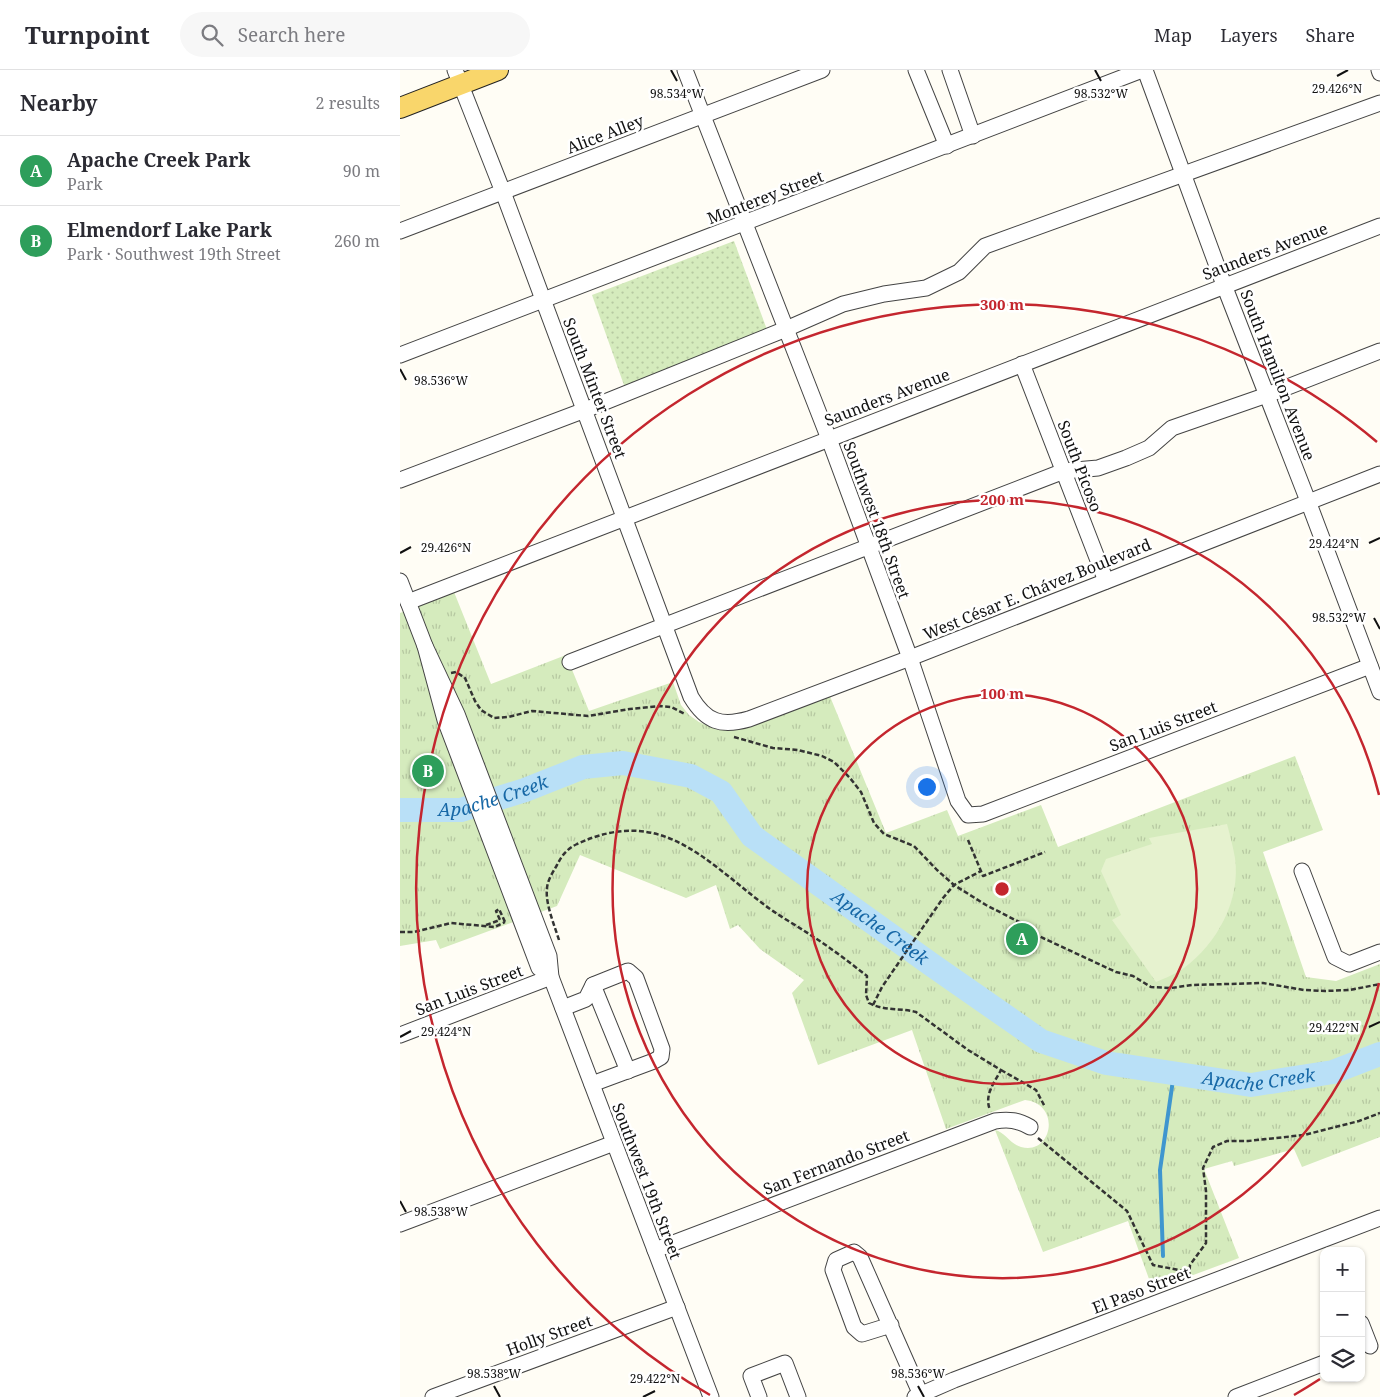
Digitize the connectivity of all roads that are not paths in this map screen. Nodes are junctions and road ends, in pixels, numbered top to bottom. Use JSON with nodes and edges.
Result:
{"nodes":[{"id":1,"x":498,"y":70,"type":"edge"},
{"id":2,"x":685,"y":70,"type":"edge"},
{"id":3,"x":822,"y":70,"type":"edge"},
{"id":4,"x":916,"y":70,"type":"edge"},
{"id":5,"x":950,"y":70,"type":"edge"},
{"id":6,"x":1144,"y":70,"type":"edge"},
{"id":7,"x":1379,"y":70,"type":"edge"},
{"id":8,"x":1380,"y":74,"type":"edge"},
{"id":9,"x":458,"y":77,"type":"edge"},
{"id":10,"x":1380,"y":104,"type":"edge"},
{"id":11,"x":400,"y":108,"type":"edge"},
{"id":12,"x":703,"y":116,"type":"junction"},
{"id":13,"x":973,"y":136,"type":"junction"},
{"id":14,"x":947,"y":146,"type":"junction"},
{"id":15,"x":1184,"y":175,"type":"junction"},
{"id":16,"x":503,"y":192,"type":"junction"},
{"id":17,"x":744,"y":224,"type":"junction"},
{"id":18,"x":1380,"y":226,"type":"edge"},
{"id":19,"x":400,"y":231,"type":"edge"},
{"id":20,"x":1224,"y":285,"type":"junction"},
{"id":21,"x":543,"y":301,"type":"junction"},
{"id":22,"x":786,"y":330,"type":"junction"},
{"id":23,"x":1380,"y":351,"type":"edge"},
{"id":24,"x":400,"y":355,"type":"edge"},
{"id":25,"x":1022,"y":364,"type":"junction"},
{"id":26,"x":1267,"y":395,"type":"junction"},
{"id":27,"x":585,"y":410,"type":"junction"},
{"id":28,"x":828,"y":439,"type":"junction"},
{"id":29,"x":1064,"y":471,"type":"junction"},
{"id":30,"x":1380,"y":474,"type":"edge"},
{"id":31,"x":400,"y":480,"type":"edge"},
{"id":32,"x":1308,"y":501,"type":"junction"},
{"id":33,"x":626,"y":518,"type":"junction"},
{"id":34,"x":869,"y":547,"type":"junction"},
{"id":35,"x":400,"y":581,"type":"edge"},
{"id":36,"x":1106,"y":581,"type":"junction"},
{"id":37,"x":408,"y":602,"type":"junction"},
{"id":38,"x":665,"y":624,"type":"junction"},
{"id":39,"x":910,"y":658,"type":"junction"},
{"id":40,"x":570,"y":662,"type":"dead end"},
{"id":41,"x":1370,"y":666,"type":"junction"},
{"id":42,"x":1380,"y":692,"type":"edge"},
{"id":43,"x":698,"y":718,"type":"joint"},
{"id":44,"x":968,"y":815,"type":"joint"},
{"id":45,"x":1302,"y":872,"type":"dead end"},
{"id":46,"x":1380,"y":952,"type":"edge"},
{"id":47,"x":551,"y":977,"type":"junction"},
{"id":48,"x":592,"y":985,"type":"junction"},
{"id":49,"x":563,"y":1008,"type":"junction"},
{"id":50,"x":400,"y":1036,"type":"edge"},
{"id":51,"x":628,"y":1071,"type":"junction"},
{"id":52,"x":592,"y":1084,"type":"junction"},
{"id":53,"x":1030,"y":1127,"type":"road end"},
{"id":54,"x":614,"y":1143,"type":"junction"},
{"id":55,"x":1380,"y":1218,"type":"edge"},
{"id":56,"x":400,"y":1224,"type":"edge"},
{"id":57,"x":1331,"y":1244,"type":"edge"},
{"id":58,"x":655,"y":1250,"type":"junction"},
{"id":59,"x":676,"y":1307,"type":"junction"},
{"id":60,"x":891,"y":1325,"type":"junction"},
{"id":61,"x":1365,"y":1333,"type":"edge"},
{"id":62,"x":1370,"y":1346,"type":"edge"},
{"id":63,"x":1320,"y":1366,"type":"edge"},
{"id":64,"x":938,"y":1393,"type":"edge"},
{"id":65,"x":918,"y":1396,"type":"edge"},
{"id":66,"x":433,"y":1397,"type":"edge"},
{"id":67,"x":711,"y":1397,"type":"edge"},
{"id":68,"x":759,"y":1397,"type":"edge"},
{"id":69,"x":798,"y":1397,"type":"edge"},
{"id":70,"x":1236,"y":1397,"type":"edge"}],
"edges":[{"from":1,"to":9,"type":"main road"},
{"from":2,"to":12,"type":"street","name":"Southwest 18th Street"},
{"from":3,"to":12,"type":"street","name":"Alice Alley"},
{"from":4,"to":14,"type":"street"},
{"from":5,"to":13,"type":"street"},
{"from":6,"to":13,"type":"street","name":"Monterey Street"},
{"from":6,"to":15,"type":"street","name":"South Hamilton Avenue"},
{"from":7,"to":8,"type":"street"},
{"from":9,"to":11,"type":"main road"},
{"from":9,"to":16,"type":"street","name":"South Minter Street"},
{"from":10,"to":15,"type":"street"},
{"from":12,"to":16,"type":"street","name":"Alice Alley"},
{"from":12,"to":17,"type":"street","name":"Southwest 18th Street"},
{"from":13,"to":14,"type":"street","name":"Monterey Street"},
{"from":14,"to":17,"type":"street","name":"Monterey Street"},
{"from":15,"to":20,"type":"street","name":"South Hamilton Avenue"},
{"from":15,"to":22,"type":"street"},
{"from":16,"to":19,"type":"street","name":"Alice Alley"},
{"from":16,"to":21,"type":"street","name":"South Minter Street"},
{"from":17,"to":21,"type":"street","name":"Monterey Street"},
{"from":17,"to":22,"type":"street","name":"Southwest 18th Street"},
{"from":18,"to":20,"type":"street","name":"Saunders Avenue"},
{"from":20,"to":25,"type":"street","name":"Saunders Avenue"},
{"from":20,"to":26,"type":"street","name":"South Hamilton Avenue"},
{"from":21,"to":24,"type":"street","name":"Monterey Street"},
{"from":21,"to":27,"type":"street","name":"South Minter Street"},
{"from":22,"to":27,"type":"street"},
{"from":22,"to":28,"type":"street","name":"Southwest 18th Street"},
{"from":23,"to":26,"type":"street"},
{"from":25,"to":28,"type":"street","name":"Saunders Avenue"},
{"from":25,"to":29,"type":"street","name":"South Picoso"},
{"from":26,"to":29,"type":"street"},
{"from":26,"to":32,"type":"street","name":"South Hamilton Avenue"},
{"from":27,"to":31,"type":"street"},
{"from":27,"to":33,"type":"street","name":"South Minter Street"},
{"from":28,"to":33,"type":"street","name":"Saunders Avenue"},
{"from":28,"to":34,"type":"street","name":"Southwest 18th Street"},
{"from":29,"to":34,"type":"street"},
{"from":29,"to":36,"type":"street","name":"South Picoso"},
{"from":30,"to":32,"type":"street","name":"West César E. Chávez Boulevard"},
{"from":32,"to":36,"type":"street","name":"West César E. Chávez Boulevard"},
{"from":32,"to":41,"type":"street","name":"South Hamilton Avenue"},
{"from":33,"to":37,"type":"street","name":"Saunders Avenue"},
{"from":33,"to":38,"type":"street","name":"South Minter Street"},
{"from":34,"to":38,"type":"street"},
{"from":34,"to":39,"type":"street","name":"Southwest 18th Street"},
{"from":35,"to":37,"type":"street","name":"Southwest 19th Street"},
{"from":36,"to":39,"type":"street","name":"West César E. Chávez Boulevard"},
{"from":37,"to":47,"type":"street","name":"Southwest 19th Street"},
{"from":38,"to":40,"type":"street"},
{"from":38,"to":43,"type":"street","name":"South Minter Street"},
{"from":39,"to":43,"type":"street","name":"West César E. Chávez Boulevard"},
{"from":39,"to":44,"type":"street","name":"Southwest 18th Street"},
{"from":41,"to":42,"type":"street","name":"South Hamilton Avenue"},
{"from":41,"to":44,"type":"street","name":"San Luis Street"},
{"from":45,"to":46,"type":"street"},
{"from":47,"to":49,"type":"street","name":"Southwest 19th Street"},
{"from":47,"to":50,"type":"street","name":"San Luis Street"},
{"from":48,"to":49,"type":"street"},
{"from":48,"to":51,"type":"street"},
{"from":48,"to":51,"type":"street"},
{"from":49,"to":52,"type":"street","name":"Southwest 19th Street"},
{"from":51,"to":52,"type":"street"},
{"from":52,"to":54,"type":"street","name":"Southwest 19th Street"},
{"from":53,"to":58,"type":"street","name":"San Fernando Street"},
{"from":54,"to":56,"type":"street"},
{"from":54,"to":58,"type":"street","name":"Southwest 19th Street"},
{"from":55,"to":57,"type":"street","name":"El Paso Street"},
{"from":57,"to":64,"type":"street","name":"El Paso Street"},
{"from":58,"to":59,"type":"street","name":"Southwest 19th Street"},
{"from":59,"to":66,"type":"street","name":"Holly Street"},
{"from":59,"to":67,"type":"street","name":"Southwest 19th Street"},
{"from":60,"to":60,"type":"street"},
{"from":60,"to":65,"type":"street"},
{"from":61,"to":62,"type":"street"},
{"from":63,"to":70,"type":"street"},
{"from":64,"to":65,"type":"street","name":"El Paso Street"},
{"from":68,"to":69,"type":"street"}]}
